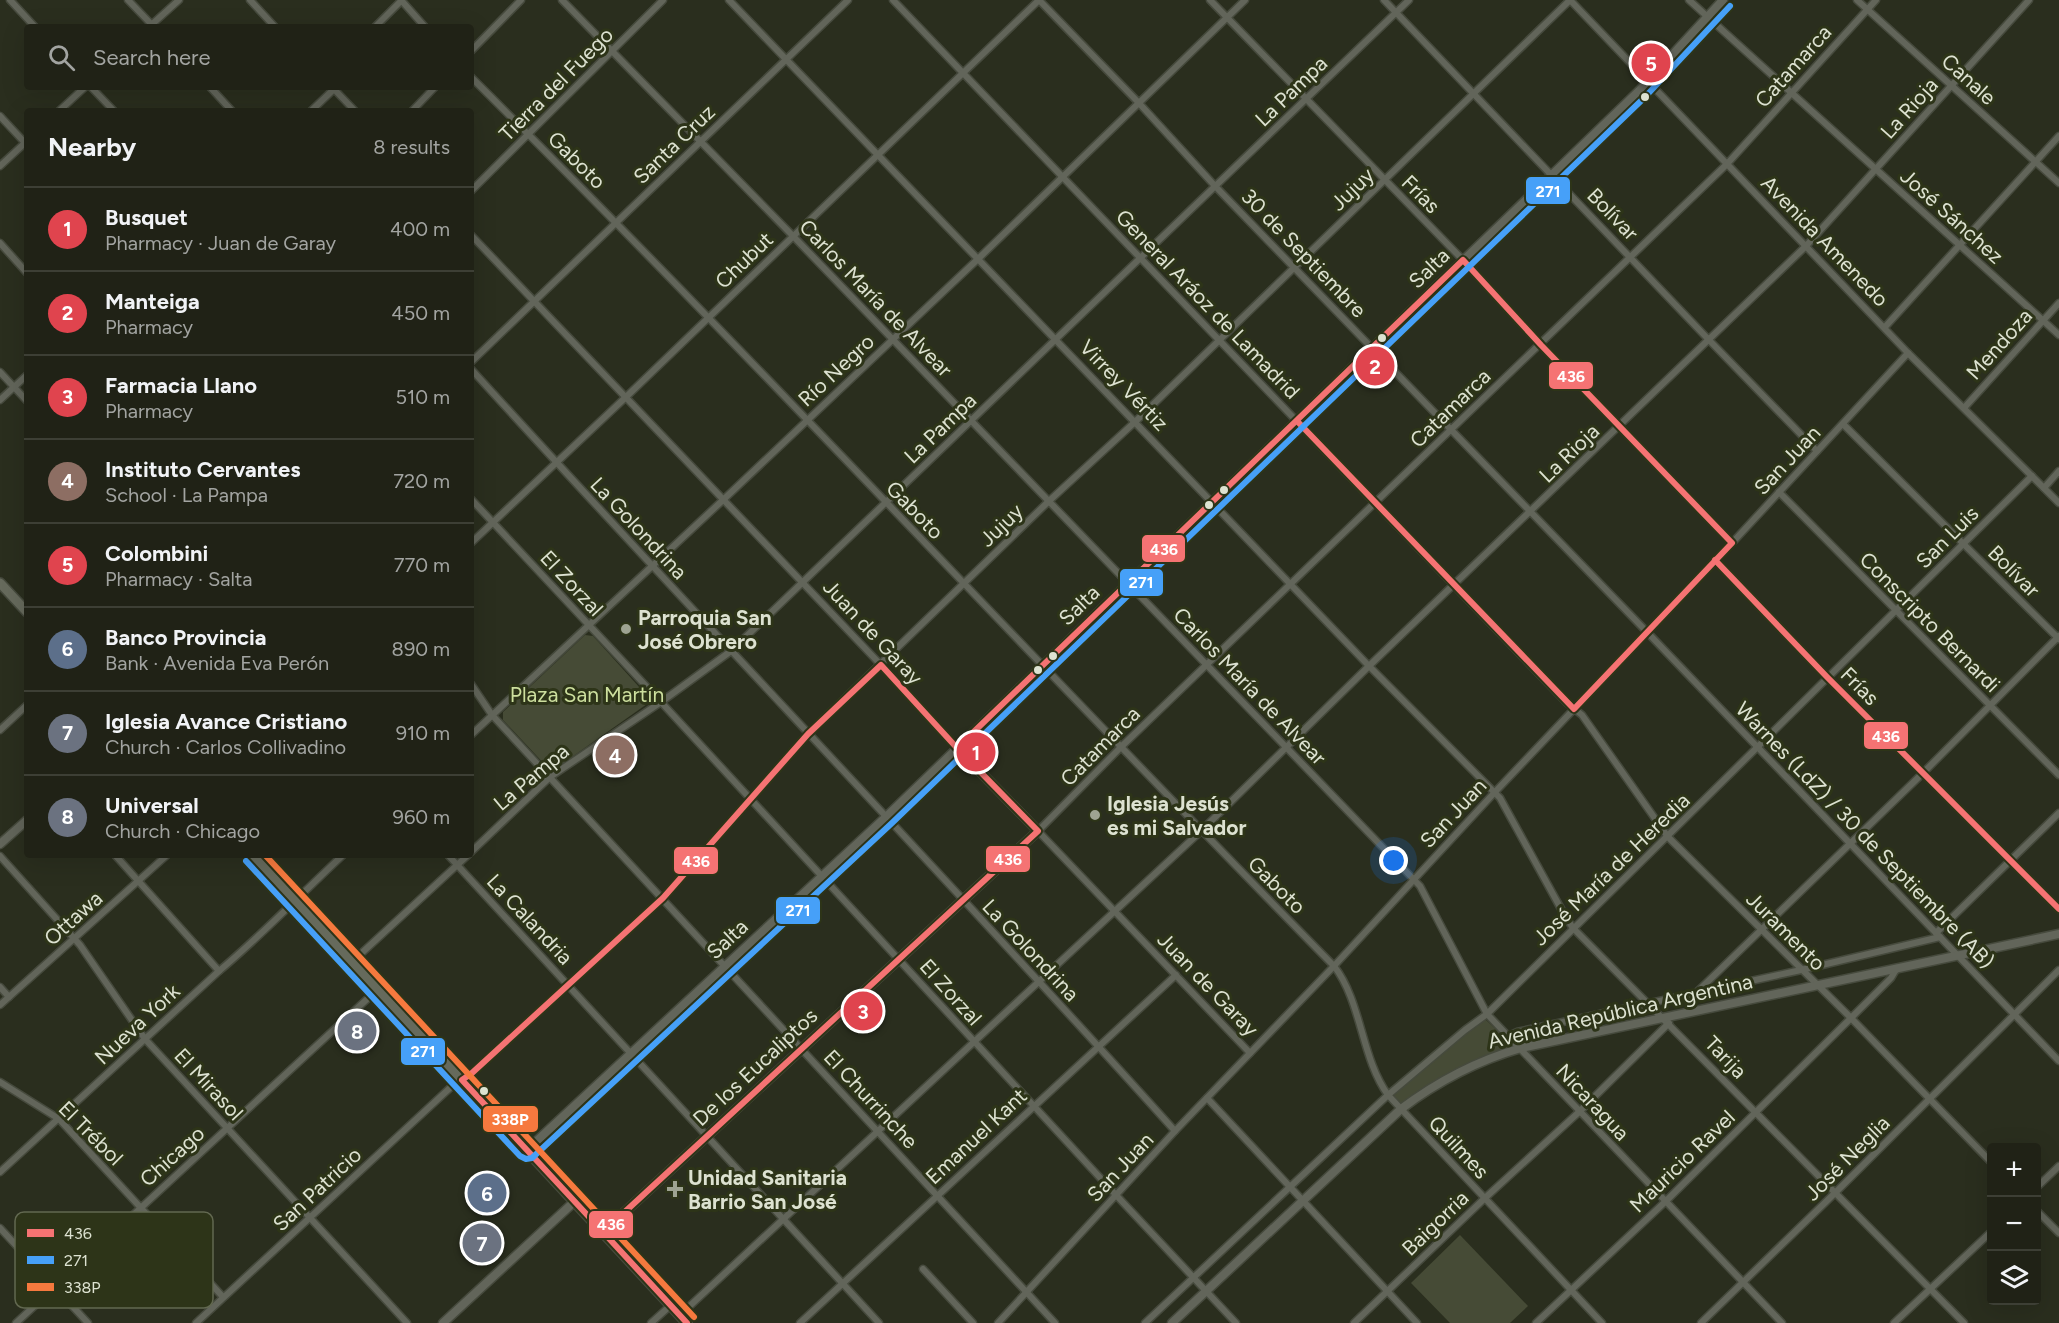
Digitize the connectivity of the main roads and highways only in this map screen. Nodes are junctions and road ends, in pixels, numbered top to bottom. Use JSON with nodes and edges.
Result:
{"nodes":[{"id":1,"x":0,"y":583,"type":"edge"},
{"id":2,"x":24,"y":606,"type":"edge"},
{"id":3,"x":256,"y":858,"type":"edge"},
{"id":4,"x":687,"y":1323,"type":"edge"}],
"edges":[{"from":1,"to":2,"type":"main road"},
{"from":3,"to":4,"type":"main road"}]}
